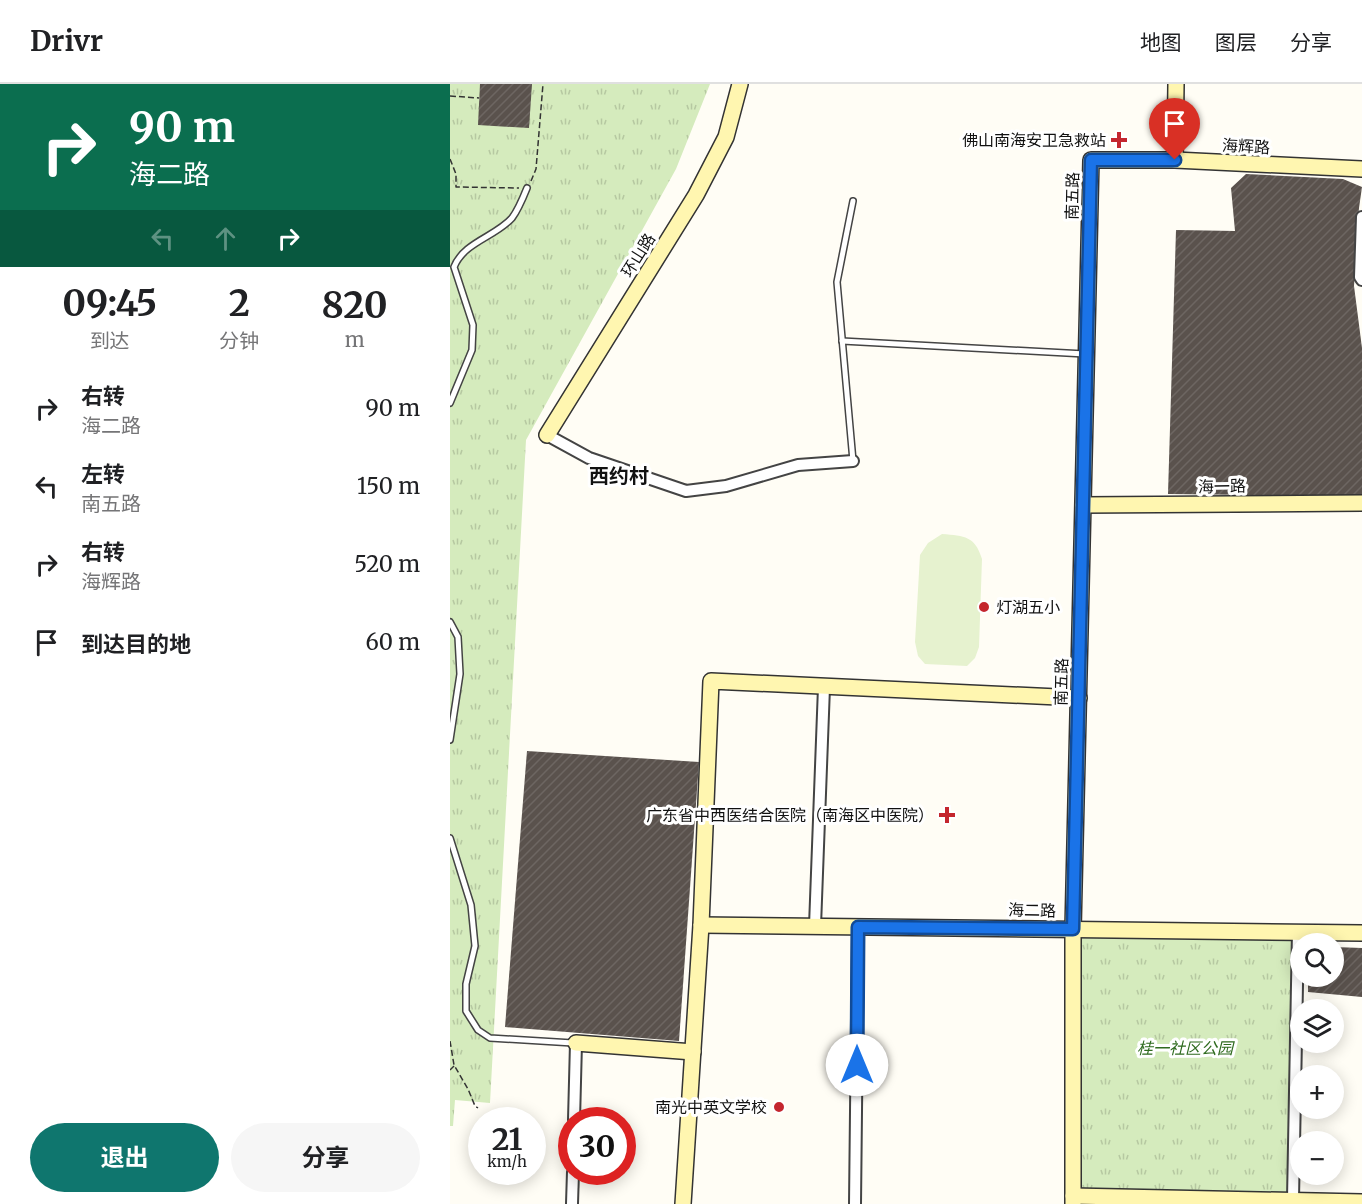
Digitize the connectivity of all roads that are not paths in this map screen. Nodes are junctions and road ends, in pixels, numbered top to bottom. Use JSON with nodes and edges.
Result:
{"nodes":[{"id":1,"x":741,"y":84,"type":"edge"},
{"id":2,"x":1176,"y":84,"type":"edge"},
{"id":3,"x":1091,"y":160,"type":"joint"},
{"id":4,"x":1175,"y":160,"type":"junction"},
{"id":5,"x":1362,"y":169,"type":"edge"},
{"id":6,"x":528,"y":188,"type":"road end"},
{"id":7,"x":853,"y":201,"type":"dead end"},
{"id":8,"x":1362,"y":217,"type":"edge"},
{"id":9,"x":1362,"y":280,"type":"edge"},
{"id":10,"x":842,"y":341,"type":"junction"},
{"id":11,"x":1087,"y":354,"type":"junction"},
{"id":12,"x":450,"y":403,"type":"edge"},
{"id":13,"x":547,"y":435,"type":"joint"},
{"id":14,"x":853,"y":461,"type":"joint"},
{"id":15,"x":1362,"y":502,"type":"edge"},
{"id":16,"x":1083,"y":505,"type":"junction"},
{"id":17,"x":450,"y":622,"type":"edge"},
{"id":18,"x":824,"y":687,"type":"junction"},
{"id":19,"x":1079,"y":698,"type":"junction"},
{"id":20,"x":450,"y":740,"type":"edge"},
{"id":21,"x":450,"y":838,"type":"edge"},
{"id":22,"x":701,"y":925,"type":"junction"},
{"id":23,"x":815,"y":926,"type":"junction"},
{"id":24,"x":858,"y":927,"type":"junction"},
{"id":25,"x":1073,"y":929,"type":"junction"},
{"id":26,"x":1298,"y":931,"type":"junction"},
{"id":27,"x":1362,"y":933,"type":"edge"},
{"id":28,"x":576,"y":1043,"type":"junction"},
{"id":29,"x":693,"y":1052,"type":"junction"},
{"id":30,"x":574,"y":1107,"type":"edge"},
{"id":31,"x":573,"y":1185,"type":"edge"},
{"id":32,"x":1293,"y":1199,"type":"junction"},
{"id":33,"x":1073,"y":1200,"type":"edge"},
{"id":34,"x":1362,"y":1202,"type":"edge"},
{"id":35,"x":572,"y":1204,"type":"edge"},
{"id":36,"x":683,"y":1204,"type":"edge"},
{"id":37,"x":855,"y":1204,"type":"edge"}],
"edges":[{"from":1,"to":13,"type":"street","name":"环山路"},
{"from":2,"to":4,"type":"street"},
{"from":3,"to":4,"type":"street","name":"海辉路"},
{"from":3,"to":11,"type":"street","name":"南五路"},
{"from":4,"to":5,"type":"street","name":"海辉路"},
{"from":6,"to":12,"type":"lane"},
{"from":7,"to":10,"type":"lane"},
{"from":8,"to":9,"type":"street"},
{"from":10,"to":11,"type":"lane"},
{"from":10,"to":14,"type":"lane"},
{"from":11,"to":16,"type":"street","name":"南五路"},
{"from":13,"to":14,"type":"street"},
{"from":15,"to":16,"type":"street","name":"海一路"},
{"from":16,"to":19,"type":"street","name":"南五路"},
{"from":17,"to":20,"type":"lane"},
{"from":18,"to":19,"type":"street"},
{"from":18,"to":22,"type":"street"},
{"from":18,"to":23,"type":"street"},
{"from":19,"to":25,"type":"street","name":"南五路"},
{"from":21,"to":28,"type":"lane"},
{"from":22,"to":23,"type":"street","name":"海二路"},
{"from":22,"to":29,"type":"street"},
{"from":23,"to":24,"type":"street","name":"海二路"},
{"from":24,"to":25,"type":"street","name":"海二路"},
{"from":24,"to":37,"type":"street"},
{"from":25,"to":26,"type":"street","name":"海二路"},
{"from":25,"to":33,"type":"street","name":"南五路"},
{"from":26,"to":27,"type":"street","name":"海二路"},
{"from":26,"to":32,"type":"street"},
{"from":28,"to":29,"type":"street"},
{"from":28,"to":30,"type":"street"},
{"from":29,"to":36,"type":"street"},
{"from":31,"to":35,"type":"street"},
{"from":32,"to":33,"type":"street"},
{"from":32,"to":34,"type":"street"}]}
